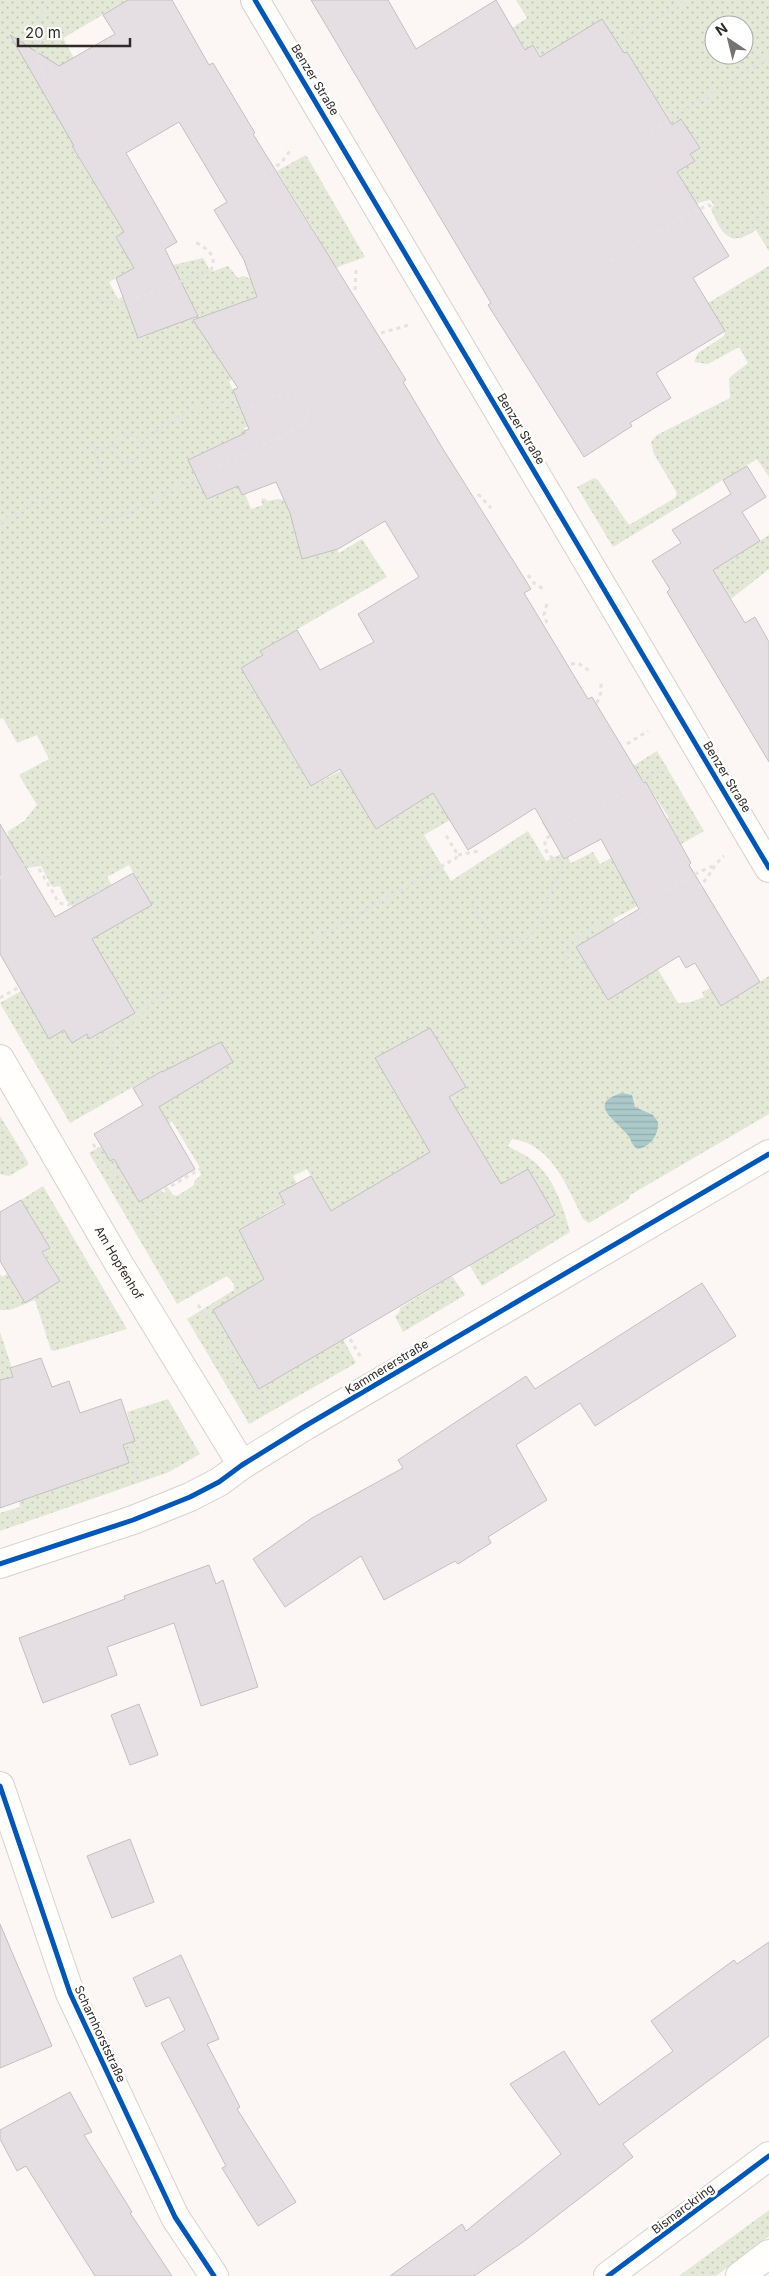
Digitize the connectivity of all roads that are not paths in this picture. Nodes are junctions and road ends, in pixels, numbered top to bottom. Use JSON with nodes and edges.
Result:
{"nodes":[{"id":1,"x":255,"y":0,"type":"edge"},
{"id":2,"x":769,"y":868,"type":"edge"},
{"id":3,"x":0,"y":1059,"type":"edge"},
{"id":4,"x":769,"y":1154,"type":"edge"},
{"id":5,"x":242,"y":1465,"type":"junction"},
{"id":6,"x":0,"y":1564,"type":"edge"},
{"id":7,"x":0,"y":1786,"type":"edge"},
{"id":8,"x":769,"y":2156,"type":"edge"},
{"id":9,"x":769,"y":2254,"type":"edge"},
{"id":10,"x":214,"y":2276,"type":"edge"},
{"id":11,"x":608,"y":2276,"type":"edge"},
{"id":12,"x":740,"y":2276,"type":"edge"}],
"edges":[{"from":1,"to":2,"type":"street","name":"Benzer Straße"},
{"from":3,"to":5,"type":"street","name":"Am Hopfenhof"},
{"from":4,"to":5,"type":"street","name":"Kammererstraße"},
{"from":5,"to":6,"type":"street","name":"Kammererstraße"},
{"from":7,"to":10,"type":"street","name":"Scharnhorststraße"},
{"from":8,"to":11,"type":"street","name":"Bismarckring"},
{"from":9,"to":12,"type":"street"}]}
